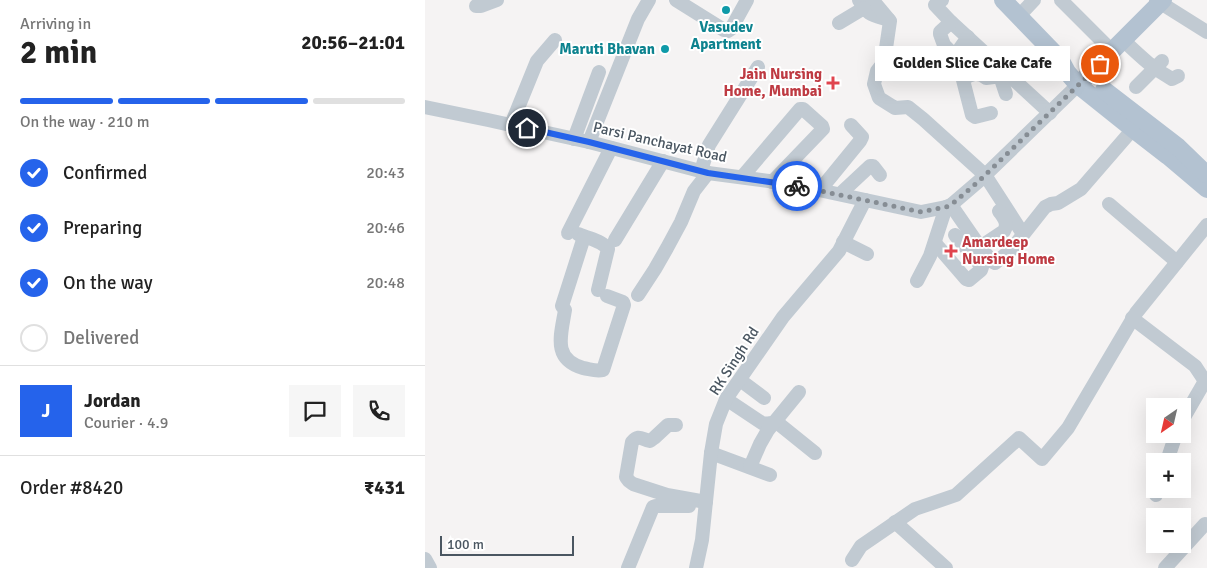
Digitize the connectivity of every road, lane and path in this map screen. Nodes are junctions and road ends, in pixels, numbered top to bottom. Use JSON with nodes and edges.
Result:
{"nodes":[{"id":1,"x":649,"y":0,"type":"edge"},
{"id":2,"x":676,"y":0,"type":"edge"},
{"id":3,"x":747,"y":0,"type":"edge"},
{"id":4,"x":1034,"y":0,"type":"edge"},
{"id":5,"x":1061,"y":0,"type":"edge"},
{"id":6,"x":493,"y":1,"type":"edge"},
{"id":7,"x":1160,"y":1,"type":"edge"},
{"id":8,"x":937,"y":2,"type":"edge"},
{"id":9,"x":866,"y":3,"type":"edge"},
{"id":10,"x":476,"y":6,"type":"dead end"},
{"id":11,"x":1015,"y":7,"type":"edge"},
{"id":12,"x":951,"y":22,"type":"junction"},
{"id":13,"x":839,"y":23,"type":"dead end"},
{"id":14,"x":1207,"y":32,"type":"edge"},
{"id":15,"x":968,"y":37,"type":"junction"},
{"id":16,"x":555,"y":40,"type":"dead end"},
{"id":17,"x":1118,"y":45,"type":"junction"},
{"id":18,"x":1158,"y":65,"type":"junction"},
{"id":19,"x":758,"y":67,"type":"dead end"},
{"id":20,"x":599,"y":72,"type":"dead end"},
{"id":21,"x":1004,"y":76,"type":"junction"},
{"id":22,"x":1178,"y":76,"type":"dead end"},
{"id":23,"x":1083,"y":80,"type":"junction"},
{"id":24,"x":1136,"y":87,"type":"dead end"},
{"id":25,"x":1006,"y":94,"type":"dead end"},
{"id":26,"x":425,"y":107,"type":"edge"},
{"id":27,"x":1049,"y":112,"type":"junction"},
{"id":28,"x":991,"y":113,"type":"dead end"},
{"id":29,"x":511,"y":125,"type":"junction"},
{"id":30,"x":851,"y":125,"type":"dead end"},
{"id":31,"x":1133,"y":129,"type":"junction"},
{"id":32,"x":574,"y":139,"type":"junction"},
{"id":33,"x":589,"y":142,"type":"junction"},
{"id":34,"x":611,"y":148,"type":"junction"},
{"id":35,"x":1149,"y":152,"type":"dead end"},
{"id":36,"x":1165,"y":159,"type":"junction"},
{"id":37,"x":663,"y":161,"type":"junction"},
{"id":38,"x":705,"y":172,"type":"junction"},
{"id":39,"x":880,"y":175,"type":"dead end"},
{"id":40,"x":742,"y":177,"type":"junction"},
{"id":41,"x":982,"y":178,"type":"junction"},
{"id":42,"x":772,"y":182,"type":"junction"},
{"id":43,"x":1200,"y":182,"type":"edge"},
{"id":44,"x":820,"y":190,"type":"junction"},
{"id":45,"x":839,"y":194,"type":"junction"},
{"id":46,"x":865,"y":200,"type":"junction"},
{"id":47,"x":1207,"y":200,"type":"edge"},
{"id":48,"x":1109,"y":204,"type":"dead end"},
{"id":49,"x":949,"y":206,"type":"junction"},
{"id":50,"x":1207,"y":215,"type":"edge"},
{"id":51,"x":1207,"y":225,"type":"edge"},
{"id":52,"x":1023,"y":234,"type":"junction"},
{"id":53,"x":955,"y":235,"type":"dead end"},
{"id":54,"x":585,"y":237,"type":"junction"},
{"id":55,"x":615,"y":240,"type":"dead end"},
{"id":56,"x":843,"y":242,"type":"junction"},
{"id":57,"x":935,"y":242,"type":"junction"},
{"id":58,"x":980,"y":247,"type":"junction"},
{"id":59,"x":867,"y":254,"type":"dead end"},
{"id":60,"x":1173,"y":260,"type":"junction"},
{"id":61,"x":917,"y":281,"type":"dead end"},
{"id":62,"x":638,"y":295,"type":"dead end"},
{"id":63,"x":1132,"y":318,"type":"junction"},
{"id":64,"x":740,"y":380,"type":"junction"},
{"id":65,"x":1206,"y":383,"type":"edge"},
{"id":66,"x":799,"y":392,"type":"dead end"},
{"id":67,"x":764,"y":398,"type":"dead end"},
{"id":68,"x":726,"y":399,"type":"junction"},
{"id":69,"x":1191,"y":406,"type":"edge"},
{"id":70,"x":773,"y":422,"type":"junction"},
{"id":71,"x":676,"y":425,"type":"dead end"},
{"id":72,"x":711,"y":453,"type":"junction"},
{"id":73,"x":815,"y":453,"type":"dead end"},
{"id":74,"x":750,"y":467,"type":"junction"},
{"id":75,"x":770,"y":475,"type":"dead end"},
{"id":76,"x":706,"y":505,"type":"junction"},
{"id":77,"x":895,"y":522,"type":"junction"},
{"id":78,"x":1205,"y":524,"type":"dead end"},
{"id":79,"x":425,"y":559,"type":"edge"},
{"id":80,"x":852,"y":560,"type":"dead end"},
{"id":81,"x":430,"y":568,"type":"edge"},
{"id":82,"x":628,"y":568,"type":"edge"},
{"id":83,"x":696,"y":568,"type":"edge"},
{"id":84,"x":946,"y":568,"type":"edge"},
{"id":85,"x":1165,"y":568,"type":"edge"}],
"edges":[{"from":1,"to":33,"type":"street"},
{"from":2,"to":3,"type":"street"},
{"from":4,"to":11,"type":"street"},
{"from":5,"to":17,"type":"street"},
{"from":6,"to":10,"type":"street"},
{"from":7,"to":14,"type":"street"},
{"from":7,"to":17,"type":"main road"},
{"from":8,"to":12,"type":"street"},
{"from":9,"to":13,"type":"street"},
{"from":9,"to":41,"type":"street"},
{"from":11,"to":23,"type":"main road"},
{"from":12,"to":15,"type":"street"},
{"from":12,"to":15,"type":"street"},
{"from":15,"to":21,"type":"street"},
{"from":16,"to":29,"type":"street"},
{"from":17,"to":18,"type":"street"},
{"from":17,"to":23,"type":"main road"},
{"from":18,"to":22,"type":"street"},
{"from":18,"to":24,"type":"street"},
{"from":19,"to":38,"type":"street"},
{"from":20,"to":32,"type":"street"},
{"from":21,"to":25,"type":"street"},
{"from":21,"to":27,"type":"street"},
{"from":21,"to":28,"type":"street"},
{"from":23,"to":27,"type":"street","name":"Parsi Panchayat Road"},
{"from":23,"to":31,"type":"main road"},
{"from":23,"to":43,"type":"main road"},
{"from":26,"to":29,"type":"street","name":"Parsi Panchayat Road"},
{"from":27,"to":41,"type":"street","name":"Parsi Panchayat Road"},
{"from":29,"to":32,"type":"street","name":"Parsi Panchayat Road"},
{"from":30,"to":44,"type":"street"},
{"from":31,"to":36,"type":"main road"},
{"from":31,"to":52,"type":"street"},
{"from":32,"to":33,"type":"street","name":"Parsi Panchayat Road"},
{"from":33,"to":34,"type":"street","name":"Parsi Panchayat Road"},
{"from":34,"to":37,"type":"street","name":"Parsi Panchayat Road"},
{"from":34,"to":54,"type":"street"},
{"from":35,"to":36,"type":"street"},
{"from":36,"to":43,"type":"main road"},
{"from":37,"to":38,"type":"street","name":"Parsi Panchayat Road"},
{"from":37,"to":55,"type":"street"},
{"from":38,"to":40,"type":"street","name":"Parsi Panchayat Road"},
{"from":38,"to":62,"type":"street"},
{"from":39,"to":45,"type":"street"},
{"from":40,"to":42,"type":"street","name":"Parsi Panchayat Road"},
{"from":40,"to":42,"type":"street"},
{"from":41,"to":49,"type":"street","name":"Parsi Panchayat Road"},
{"from":41,"to":52,"type":"street"},
{"from":41,"to":58,"type":"street"},
{"from":42,"to":44,"type":"street","name":"Parsi Panchayat Road"},
{"from":43,"to":47,"type":"street"},
{"from":44,"to":45,"type":"street","name":"Parsi Panchayat Road"},
{"from":45,"to":46,"type":"street","name":"Parsi Panchayat Road"},
{"from":46,"to":49,"type":"street","name":"Parsi Panchayat Road"},
{"from":46,"to":56,"type":"street","name":"RK Singh Rd"},
{"from":48,"to":60,"type":"street"},
{"from":49,"to":57,"type":"street"},
{"from":49,"to":58,"type":"street"},
{"from":50,"to":60,"type":"street"},
{"from":51,"to":60,"type":"street"},
{"from":52,"to":58,"type":"street"},
{"from":53,"to":57,"type":"street"},
{"from":54,"to":54,"type":"street"},
{"from":56,"to":59,"type":"street"},
{"from":56,"to":64,"type":"street","name":"RK Singh Rd"},
{"from":57,"to":61,"type":"street"},
{"from":60,"to":63,"type":"street"},
{"from":63,"to":65,"type":"street"},
{"from":63,"to":77,"type":"street"},
{"from":64,"to":67,"type":"street"},
{"from":64,"to":68,"type":"street","name":"RK Singh Rd"},
{"from":65,"to":69,"type":"street"},
{"from":66,"to":70,"type":"street"},
{"from":68,"to":70,"type":"street"},
{"from":68,"to":72,"type":"street","name":"RK Singh Rd"},
{"from":70,"to":73,"type":"street"},
{"from":70,"to":74,"type":"street"},
{"from":71,"to":76,"type":"street"},
{"from":72,"to":74,"type":"street"},
{"from":72,"to":76,"type":"street","name":"RK Singh Rd"},
{"from":74,"to":75,"type":"street"},
{"from":76,"to":82,"type":"street"},
{"from":76,"to":83,"type":"street","name":"RK Singh Rd"},
{"from":77,"to":80,"type":"street"},
{"from":77,"to":84,"type":"street"},
{"from":78,"to":85,"type":"street"},
{"from":79,"to":81,"type":"street"}]}
